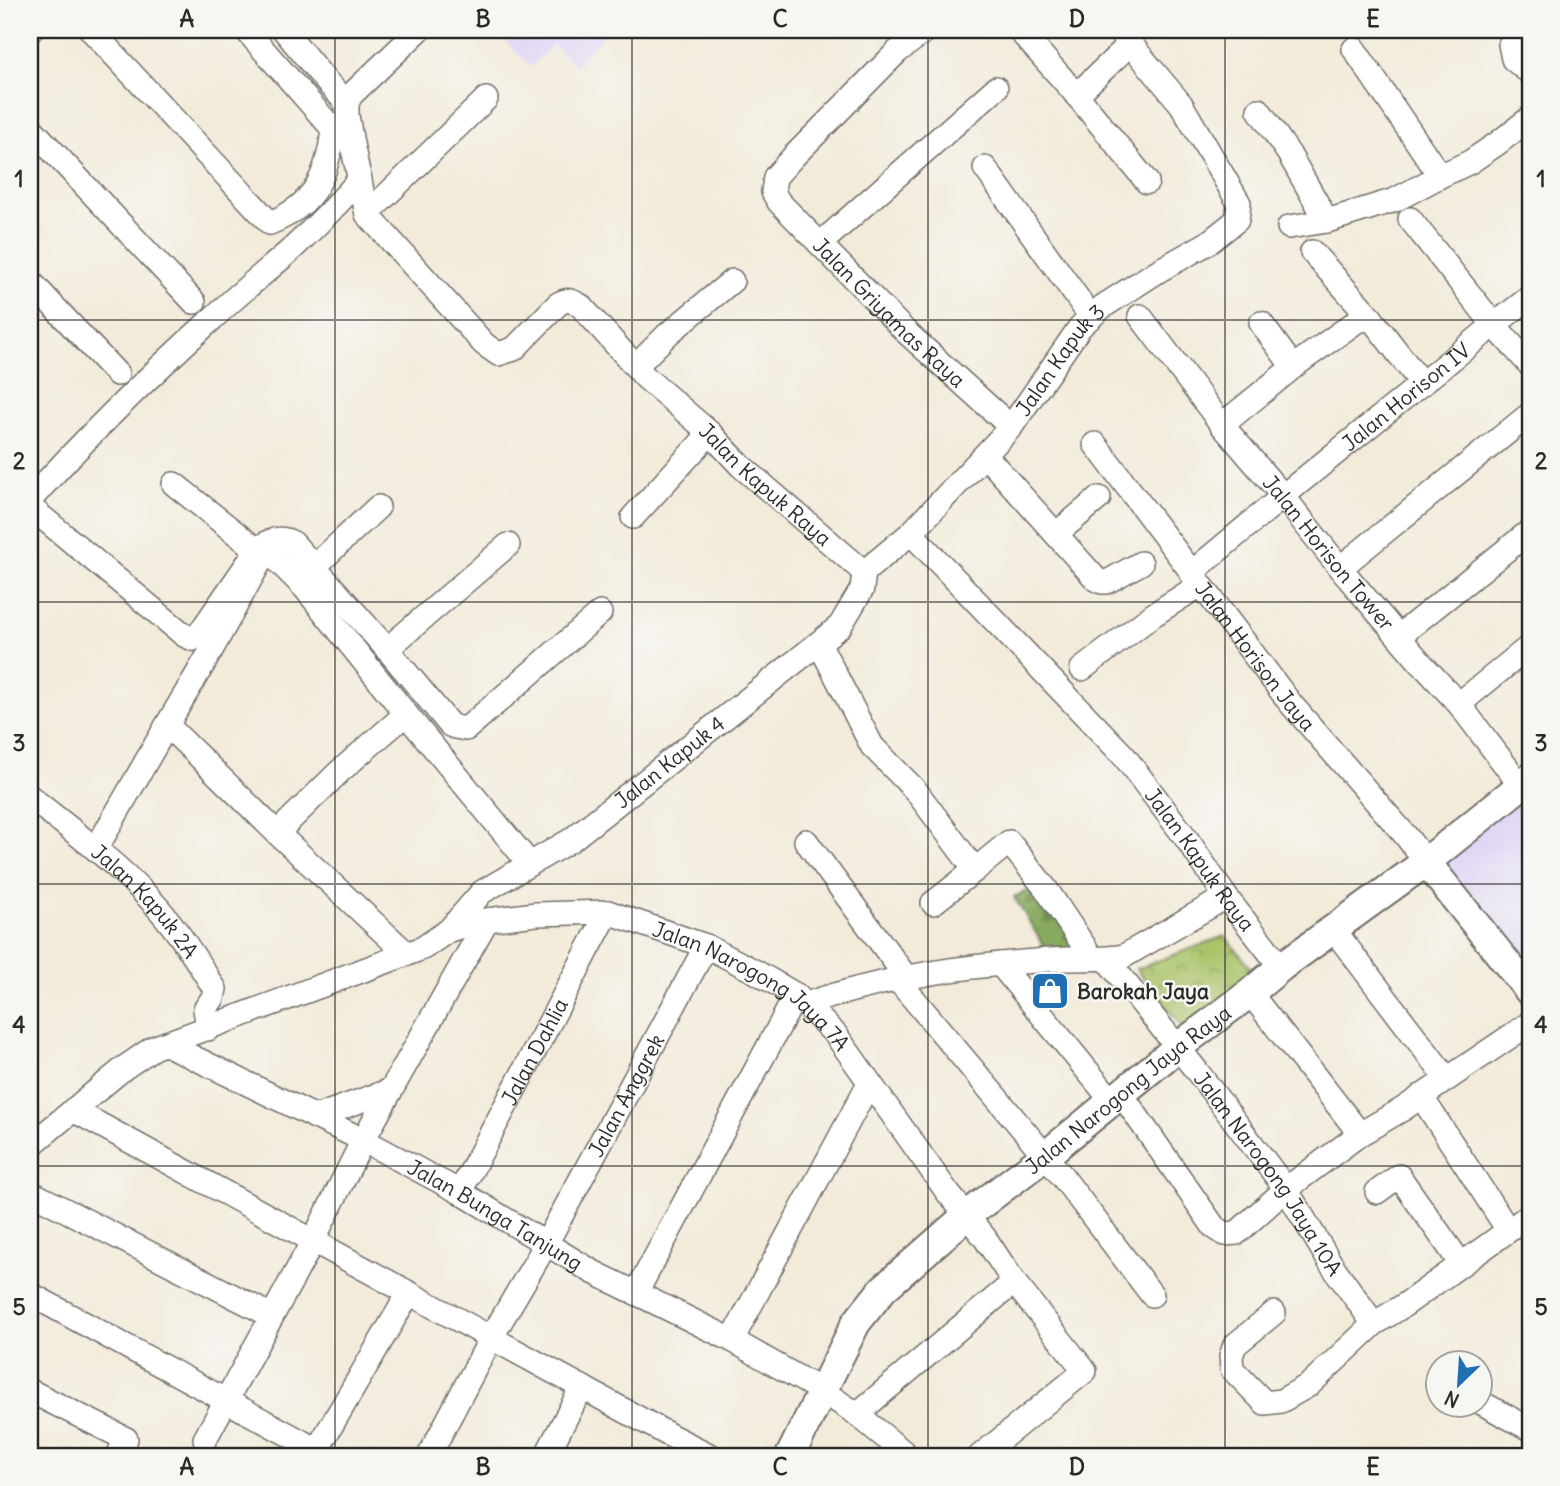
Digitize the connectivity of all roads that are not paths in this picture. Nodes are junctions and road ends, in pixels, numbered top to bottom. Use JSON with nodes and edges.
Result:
{"nodes":[{"id":1,"x":91,"y":30,"type":"edge"},
{"id":2,"x":246,"y":30,"type":"edge"},
{"id":3,"x":284,"y":30,"type":"edge"},
{"id":4,"x":419,"y":30,"type":"edge"},
{"id":5,"x":926,"y":30,"type":"edge"},
{"id":6,"x":1019,"y":30,"type":"edge"},
{"id":7,"x":1521,"y":30,"type":"edge"},
{"id":8,"x":1125,"y":37,"type":"edge"},
{"id":9,"x":1354,"y":50,"type":"dead end"},
{"id":10,"x":1530,"y":73,"type":"edge"},
{"id":11,"x":996,"y":88,"type":"dead end"},
{"id":12,"x":1075,"y":93,"type":"junction"},
{"id":13,"x":486,"y":99,"type":"dead end"},
{"id":14,"x":347,"y":103,"type":"junction"},
{"id":15,"x":1259,"y":110,"type":"dead end"},
{"id":16,"x":1530,"y":118,"type":"edge"},
{"id":17,"x":30,"y":127,"type":"edge"},
{"id":18,"x":985,"y":168,"type":"dead end"},
{"id":19,"x":1440,"y":176,"type":"junction"},
{"id":20,"x":360,"y":179,"type":"junction"},
{"id":21,"x":1147,"y":182,"type":"dead end"},
{"id":22,"x":368,"y":214,"type":"junction"},
{"id":23,"x":1410,"y":219,"type":"dead end"},
{"id":24,"x":1327,"y":221,"type":"junction"},
{"id":25,"x":1289,"y":227,"type":"dead end"},
{"id":26,"x":820,"y":244,"type":"junction"},
{"id":27,"x":1312,"y":252,"type":"dead end"},
{"id":28,"x":30,"y":281,"type":"edge"},
{"id":29,"x":733,"y":281,"type":"dead end"},
{"id":30,"x":1530,"y":298,"type":"edge"},
{"id":31,"x":194,"y":302,"type":"dead end"},
{"id":32,"x":1140,"y":316,"type":"dead end"},
{"id":33,"x":1091,"y":317,"type":"junction"},
{"id":34,"x":1370,"y":318,"type":"junction"},
{"id":35,"x":1261,"y":323,"type":"dead end"},
{"id":36,"x":1494,"y":325,"type":"junction"},
{"id":37,"x":1530,"y":365,"type":"edge"},
{"id":38,"x":636,"y":366,"type":"junction"},
{"id":39,"x":1293,"y":367,"type":"junction"},
{"id":40,"x":117,"y":374,"type":"dead end"},
{"id":41,"x":1422,"y":384,"type":"junction"},
{"id":42,"x":1530,"y":414,"type":"edge"},
{"id":43,"x":1222,"y":425,"type":"junction"},
{"id":44,"x":1011,"y":427,"type":"junction"},
{"id":45,"x":710,"y":433,"type":"junction"},
{"id":46,"x":1095,"y":444,"type":"dead end"},
{"id":47,"x":985,"y":455,"type":"junction"},
{"id":48,"x":174,"y":484,"type":"dead end"},
{"id":49,"x":1283,"y":496,"type":"junction"},
{"id":50,"x":1099,"y":498,"type":"dead end"},
{"id":51,"x":30,"y":500,"type":"edge"},
{"id":52,"x":30,"y":507,"type":"edge"},
{"id":53,"x":378,"y":507,"type":"dead end"},
{"id":54,"x":633,"y":517,"type":"dead end"},
{"id":55,"x":1530,"y":531,"type":"edge"},
{"id":56,"x":911,"y":534,"type":"junction"},
{"id":57,"x":1056,"y":534,"type":"junction"},
{"id":58,"x":508,"y":545,"type":"dead end"},
{"id":59,"x":257,"y":550,"type":"junction"},
{"id":60,"x":1141,"y":564,"type":"dead end"},
{"id":61,"x":314,"y":567,"type":"junction"},
{"id":62,"x":1340,"y":568,"type":"junction"},
{"id":63,"x":864,"y":572,"type":"junction"},
{"id":64,"x":1196,"y":579,"type":"junction"},
{"id":65,"x":600,"y":613,"type":"dead end"},
{"id":66,"x":1399,"y":636,"type":"junction"},
{"id":67,"x":819,"y":643,"type":"junction"},
{"id":68,"x":1530,"y":646,"type":"edge"},
{"id":69,"x":387,"y":649,"type":"junction"},
{"id":70,"x":1082,"y":669,"type":"dead end"},
{"id":71,"x":1459,"y":704,"type":"junction"},
{"id":72,"x":406,"y":714,"type":"junction"},
{"id":73,"x":167,"y":725,"type":"junction"},
{"id":74,"x":1526,"y":782,"type":"edge"},
{"id":75,"x":30,"y":797,"type":"edge"},
{"id":76,"x":277,"y":833,"type":"junction"},
{"id":77,"x":806,"y":841,"type":"dead end"},
{"id":78,"x":96,"y":849,"type":"junction"},
{"id":79,"x":1426,"y":862,"type":"junction"},
{"id":80,"x":529,"y":863,"type":"junction"},
{"id":81,"x":975,"y":870,"type":"junction"},
{"id":82,"x":1226,"y":897,"type":"junction"},
{"id":83,"x":933,"y":903,"type":"dead end"},
{"id":84,"x":608,"y":912,"type":"junction"},
{"id":85,"x":487,"y":920,"type":"junction"},
{"id":86,"x":449,"y":930,"type":"junction"},
{"id":87,"x":1334,"y":930,"type":"junction"},
{"id":88,"x":706,"y":946,"type":"junction"},
{"id":89,"x":407,"y":954,"type":"junction"},
{"id":90,"x":1100,"y":959,"type":"junction"},
{"id":91,"x":1000,"y":964,"type":"junction"},
{"id":92,"x":1281,"y":967,"type":"junction"},
{"id":93,"x":902,"y":978,"type":"junction"},
{"id":94,"x":1530,"y":992,"type":"edge"},
{"id":95,"x":1250,"y":993,"type":"junction"},
{"id":96,"x":801,"y":999,"type":"junction"},
{"id":97,"x":1530,"y":1023,"type":"edge"},
{"id":98,"x":208,"y":1029,"type":"junction"},
{"id":99,"x":166,"y":1044,"type":"junction"},
{"id":100,"x":1178,"y":1048,"type":"junction"},
{"id":101,"x":1447,"y":1079,"type":"junction"},
{"id":102,"x":869,"y":1083,"type":"junction"},
{"id":103,"x":391,"y":1090,"type":"junction"},
{"id":104,"x":1421,"y":1097,"type":"junction"},
{"id":105,"x":1118,"y":1098,"type":"junction"},
{"id":106,"x":73,"y":1110,"type":"junction"},
{"id":107,"x":315,"y":1117,"type":"junction"},
{"id":108,"x":1360,"y":1134,"type":"junction"},
{"id":109,"x":363,"y":1140,"type":"junction"},
{"id":110,"x":30,"y":1146,"type":"edge"},
{"id":111,"x":1045,"y":1156,"type":"junction"},
{"id":112,"x":1286,"y":1189,"type":"junction"},
{"id":113,"x":30,"y":1192,"type":"edge"},
{"id":114,"x":460,"y":1192,"type":"junction"},
{"id":115,"x":1377,"y":1192,"type":"dead end"},
{"id":116,"x":1530,"y":1215,"type":"edge"},
{"id":117,"x":966,"y":1216,"type":"junction"},
{"id":118,"x":1508,"y":1230,"type":"junction"},
{"id":119,"x":313,"y":1241,"type":"junction"},
{"id":120,"x":546,"y":1244,"type":"junction"},
{"id":121,"x":1461,"y":1264,"type":"junction"},
{"id":122,"x":1014,"y":1282,"type":"junction"},
{"id":123,"x":409,"y":1293,"type":"junction"},
{"id":124,"x":636,"y":1293,"type":"junction"},
{"id":125,"x":30,"y":1294,"type":"edge"},
{"id":126,"x":1152,"y":1295,"type":"dead end"},
{"id":127,"x":1274,"y":1313,"type":"dead end"},
{"id":128,"x":272,"y":1317,"type":"junction"},
{"id":129,"x":1374,"y":1324,"type":"junction"},
{"id":130,"x":491,"y":1338,"type":"junction"},
{"id":131,"x":732,"y":1340,"type":"junction"},
{"id":132,"x":582,"y":1387,"type":"junction"},
{"id":133,"x":30,"y":1391,"type":"edge"},
{"id":134,"x":822,"y":1391,"type":"junction"},
{"id":135,"x":225,"y":1401,"type":"junction"},
{"id":136,"x":1494,"y":1410,"type":"edge"},
{"id":137,"x":857,"y":1415,"type":"junction"},
{"id":138,"x":1530,"y":1429,"type":"edge"},
{"id":139,"x":205,"y":1439,"type":"dead end"},
{"id":140,"x":670,"y":1447,"type":"edge"},
{"id":141,"x":322,"y":1453,"type":"edge"},
{"id":142,"x":118,"y":1456,"type":"edge"},
{"id":143,"x":429,"y":1456,"type":"edge"},
{"id":144,"x":546,"y":1456,"type":"edge"},
{"id":145,"x":711,"y":1456,"type":"edge"},
{"id":146,"x":790,"y":1456,"type":"edge"},
{"id":147,"x":908,"y":1456,"type":"edge"},
{"id":148,"x":980,"y":1456,"type":"edge"}],
"edges":[{"from":1,"to":2,"type":"street"},
{"from":3,"to":14,"type":"street"},
{"from":4,"to":14,"type":"street"},
{"from":5,"to":26,"type":"street","name":"Jalan Griyamas Raya"},
{"from":6,"to":12,"type":"street"},
{"from":7,"to":10,"type":"street"},
{"from":8,"to":12,"type":"street"},
{"from":8,"to":33,"type":"street","name":"Jalan Kapuk 3"},
{"from":9,"to":19,"type":"street"},
{"from":11,"to":26,"type":"street"},
{"from":12,"to":21,"type":"street"},
{"from":13,"to":22,"type":"street"},
{"from":14,"to":20,"type":"street","name":"Jalan Kapuk Raya"},
{"from":15,"to":24,"type":"street"},
{"from":16,"to":19,"type":"street"},
{"from":17,"to":31,"type":"street"},
{"from":18,"to":33,"type":"street"},
{"from":19,"to":24,"type":"street"},
{"from":20,"to":22,"type":"street","name":"Jalan Kapuk Raya"},
{"from":20,"to":51,"type":"street"},
{"from":22,"to":38,"type":"street","name":"Jalan Kapuk Raya"},
{"from":23,"to":36,"type":"street"},
{"from":24,"to":25,"type":"street"},
{"from":26,"to":44,"type":"street","name":"Jalan Griyamas Raya"},
{"from":27,"to":34,"type":"street"},
{"from":28,"to":40,"type":"street"},
{"from":29,"to":38,"type":"street"},
{"from":30,"to":36,"type":"street","name":"Jalan Horison IV"},
{"from":32,"to":43,"type":"street","name":"Jalan Horison Tower"},
{"from":33,"to":44,"type":"street","name":"Jalan Kapuk 3"},
{"from":34,"to":39,"type":"street"},
{"from":34,"to":41,"type":"street"},
{"from":35,"to":39,"type":"street"},
{"from":36,"to":37,"type":"street"},
{"from":36,"to":41,"type":"street","name":"Jalan Horison IV"},
{"from":38,"to":45,"type":"street","name":"Jalan Kapuk Raya"},
{"from":39,"to":43,"type":"street"},
{"from":41,"to":49,"type":"street","name":"Jalan Horison IV"},
{"from":42,"to":62,"type":"street"},
{"from":43,"to":49,"type":"street","name":"Jalan Horison Tower"},
{"from":44,"to":47,"type":"street","name":"Jalan Kapuk 3"},
{"from":45,"to":54,"type":"street"},
{"from":45,"to":63,"type":"street","name":"Jalan Kapuk Raya"},
{"from":46,"to":64,"type":"street","name":"Jalan Horison Jaya"},
{"from":47,"to":56,"type":"street","name":"Jalan Kapuk 3"},
{"from":47,"to":57,"type":"street"},
{"from":48,"to":59,"type":"street"},
{"from":49,"to":62,"type":"street","name":"Jalan Horison Tower"},
{"from":49,"to":64,"type":"street","name":"Jalan Horison IV"},
{"from":50,"to":57,"type":"street"},
{"from":52,"to":59,"type":"street"},
{"from":53,"to":61,"type":"street"},
{"from":55,"to":66,"type":"street"},
{"from":56,"to":63,"type":"street"},
{"from":56,"to":82,"type":"street","name":"Jalan Kapuk Raya"},
{"from":57,"to":60,"type":"street"},
{"from":58,"to":69,"type":"street"},
{"from":59,"to":61,"type":"street"},
{"from":61,"to":69,"type":"street"},
{"from":62,"to":66,"type":"street","name":"Jalan Horison Tower"},
{"from":63,"to":67,"type":"street","name":"Jalan Kapuk 4"},
{"from":64,"to":70,"type":"street","name":"Jalan Horison IV"},
{"from":64,"to":79,"type":"street","name":"Jalan Horison Jaya"},
{"from":65,"to":69,"type":"street"},
{"from":66,"to":71,"type":"street","name":"Jalan Horison Tower"},
{"from":67,"to":80,"type":"street","name":"Jalan Kapuk 4"},
{"from":67,"to":81,"type":"street"},
{"from":68,"to":71,"type":"street"},
{"from":71,"to":74,"type":"street","name":"Jalan Horison Tower"},
{"from":72,"to":73,"type":"street"},
{"from":72,"to":76,"type":"street"},
{"from":72,"to":80,"type":"street"},
{"from":73,"to":76,"type":"street"},
{"from":73,"to":78,"type":"street"},
{"from":74,"to":79,"type":"street","name":"Jalan Narogong Jaya Raya"},
{"from":75,"to":78,"type":"street","name":"Jalan Kapuk 2A"},
{"from":76,"to":89,"type":"street"},
{"from":77,"to":93,"type":"street"},
{"from":78,"to":98,"type":"street","name":"Jalan Kapuk 2A"},
{"from":79,"to":87,"type":"street","name":"Jalan Narogong Jaya Raya"},
{"from":79,"to":94,"type":"street"},
{"from":80,"to":86,"type":"street","name":"Jalan Kapuk 4"},
{"from":81,"to":83,"type":"street"},
{"from":81,"to":90,"type":"street","name":"Jalan Narogong Jaya 10A"},
{"from":82,"to":90,"type":"street"},
{"from":82,"to":92,"type":"street","name":"Jalan Kapuk Raya"},
{"from":84,"to":85,"type":"street","name":"Jalan Narogong Jaya 7A"},
{"from":84,"to":88,"type":"street","name":"Jalan Narogong Jaya 7A"},
{"from":84,"to":114,"type":"street","name":"Jalan Dahlia"},
{"from":85,"to":86,"type":"street","name":"Jalan Narogong Jaya 7A"},
{"from":85,"to":103,"type":"street"},
{"from":86,"to":89,"type":"street"},
{"from":87,"to":92,"type":"street","name":"Jalan Narogong Jaya Raya"},
{"from":87,"to":101,"type":"street"},
{"from":88,"to":96,"type":"street","name":"Jalan Narogong Jaya 7A"},
{"from":88,"to":120,"type":"street","name":"Jalan Anggrek"},
{"from":89,"to":98,"type":"street"},
{"from":90,"to":91,"type":"street"},
{"from":90,"to":100,"type":"street","name":"Jalan Narogong Jaya 10A"},
{"from":91,"to":93,"type":"street"},
{"from":91,"to":105,"type":"street"},
{"from":92,"to":95,"type":"street","name":"Jalan Narogong Jaya Raya"},
{"from":93,"to":96,"type":"street"},
{"from":93,"to":111,"type":"street"},
{"from":95,"to":100,"type":"street","name":"Jalan Narogong Jaya Raya"},
{"from":95,"to":108,"type":"street"},
{"from":96,"to":102,"type":"street","name":"Jalan Narogong Jaya 7A"},
{"from":96,"to":124,"type":"street"},
{"from":97,"to":101,"type":"street"},
{"from":98,"to":99,"type":"street"},
{"from":99,"to":106,"type":"street"},
{"from":99,"to":107,"type":"street","name":"Jalan Bunga Tanjung"},
{"from":100,"to":105,"type":"street","name":"Jalan Narogong Jaya Raya"},
{"from":100,"to":112,"type":"street","name":"Jalan Narogong Jaya 10A"},
{"from":101,"to":104,"type":"street"},
{"from":102,"to":117,"type":"street","name":"Jalan Narogong Jaya 7A"},
{"from":102,"to":131,"type":"street"},
{"from":103,"to":107,"type":"street"},
{"from":103,"to":109,"type":"street"},
{"from":104,"to":108,"type":"street"},
{"from":104,"to":118,"type":"street"},
{"from":105,"to":111,"type":"street","name":"Jalan Narogong Jaya Raya"},
{"from":105,"to":112,"type":"street"},
{"from":106,"to":110,"type":"street"},
{"from":106,"to":119,"type":"street"},
{"from":107,"to":109,"type":"street","name":"Jalan Bunga Tanjung"},
{"from":108,"to":112,"type":"street"},
{"from":109,"to":114,"type":"street","name":"Jalan Bunga Tanjung"},
{"from":109,"to":119,"type":"street"},
{"from":111,"to":117,"type":"street","name":"Jalan Narogong Jaya Raya"},
{"from":111,"to":126,"type":"street"},
{"from":112,"to":129,"type":"street","name":"Jalan Narogong Jaya 10A"},
{"from":113,"to":128,"type":"street"},
{"from":114,"to":120,"type":"street","name":"Jalan Bunga Tanjung"},
{"from":115,"to":121,"type":"street"},
{"from":116,"to":118,"type":"street"},
{"from":117,"to":122,"type":"street","name":"Jalan Narogong Jaya 7A"},
{"from":117,"to":134,"type":"street","name":"Jalan Narogong Jaya Raya"},
{"from":118,"to":121,"type":"street"},
{"from":119,"to":123,"type":"street"},
{"from":119,"to":128,"type":"street"},
{"from":120,"to":124,"type":"street","name":"Jalan Bunga Tanjung"},
{"from":120,"to":130,"type":"street","name":"Jalan Anggrek"},
{"from":121,"to":129,"type":"street"},
{"from":122,"to":137,"type":"street"},
{"from":122,"to":148,"type":"street","name":"Jalan Narogong Jaya 7A"},
{"from":123,"to":130,"type":"street"},
{"from":123,"to":141,"type":"street"},
{"from":124,"to":131,"type":"street","name":"Jalan Bunga Tanjung"},
{"from":125,"to":135,"type":"street"},
{"from":127,"to":129,"type":"street"},
{"from":128,"to":135,"type":"street"},
{"from":130,"to":132,"type":"street"},
{"from":130,"to":143,"type":"street","name":"Jalan Anggrek"},
{"from":131,"to":134,"type":"street","name":"Jalan Bunga Tanjung"},
{"from":132,"to":140,"type":"street"},
{"from":132,"to":144,"type":"street"},
{"from":133,"to":142,"type":"street"},
{"from":134,"to":137,"type":"street","name":"Jalan Bunga Tanjung"},
{"from":134,"to":146,"type":"street","name":"Jalan Narogong Jaya Raya"},
{"from":135,"to":139,"type":"street"},
{"from":135,"to":141,"type":"street"},
{"from":136,"to":138,"type":"street"},
{"from":137,"to":147,"type":"street","name":"Jalan Bunga Tanjung"},
{"from":140,"to":145,"type":"street"}]}
